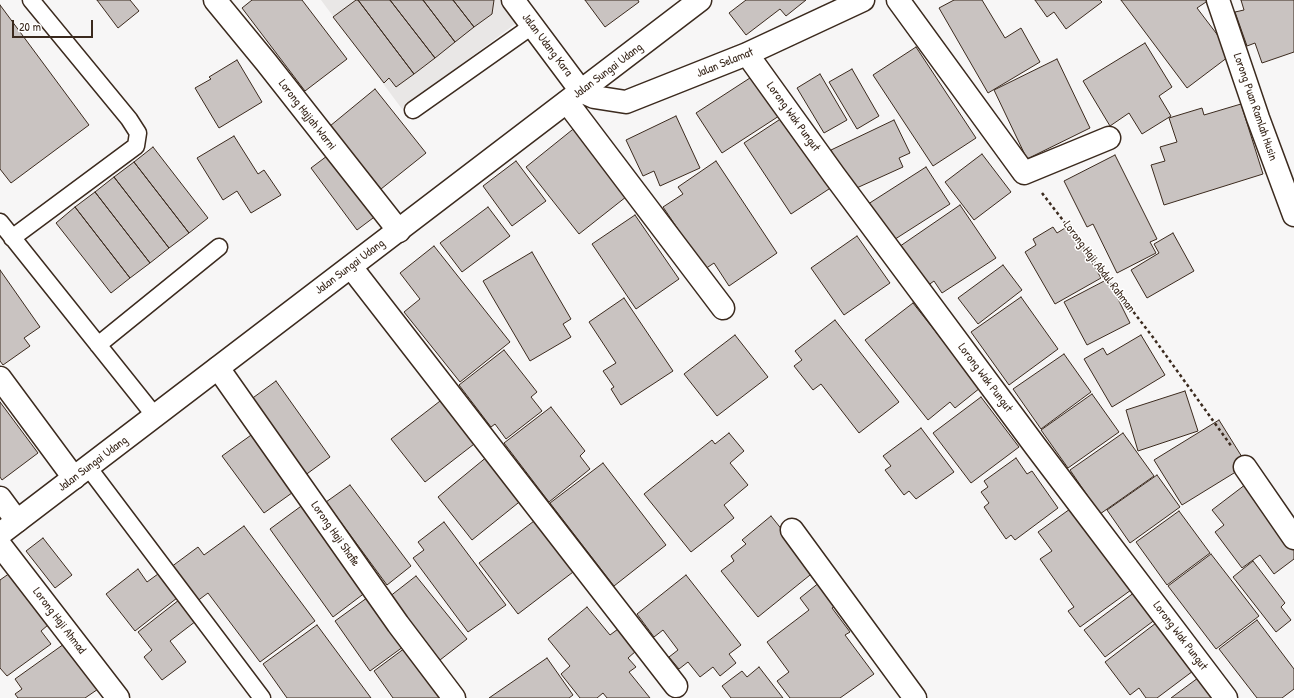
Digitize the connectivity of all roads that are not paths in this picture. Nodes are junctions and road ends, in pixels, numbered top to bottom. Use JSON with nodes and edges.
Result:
{"nodes":[{"id":1,"x":31,"y":0,"type":"edge"},
{"id":2,"x":215,"y":0,"type":"edge"},
{"id":3,"x":513,"y":0,"type":"edge"},
{"id":4,"x":700,"y":0,"type":"edge"},
{"id":5,"x":864,"y":0,"type":"edge"},
{"id":6,"x":898,"y":0,"type":"edge"},
{"id":7,"x":1218,"y":0,"type":"edge"},
{"id":8,"x":532,"y":26,"type":"junction"},
{"id":9,"x":747,"y":54,"type":"junction"},
{"id":10,"x":574,"y":96,"type":"junction"},
{"id":11,"x":413,"y":110,"type":"dead end"},
{"id":12,"x":1109,"y":138,"type":"dead end"},
{"id":13,"x":1294,"y":215,"type":"edge"},
{"id":14,"x":0,"y":222,"type":"edge"},
{"id":15,"x":399,"y":231,"type":"junction"},
{"id":16,"x":12,"y":238,"type":"junction"},
{"id":17,"x":219,"y":247,"type":"dead end"},
{"id":18,"x":351,"y":267,"type":"junction"},
{"id":19,"x":723,"y":308,"type":"dead end"},
{"id":20,"x":98,"y":345,"type":"junction"},
{"id":21,"x":218,"y":368,"type":"junction"},
{"id":22,"x":0,"y":378,"type":"edge"},
{"id":23,"x":155,"y":416,"type":"junction"},
{"id":24,"x":1245,"y":467,"type":"road end"},
{"id":25,"x":81,"y":473,"type":"junction"},
{"id":26,"x":0,"y":498,"type":"edge"},
{"id":27,"x":17,"y":521,"type":"junction"},
{"id":28,"x":792,"y":530,"type":"dead end"},
{"id":29,"x":0,"y":534,"type":"edge"},
{"id":30,"x":1294,"y":538,"type":"edge"},
{"id":31,"x":0,"y":545,"type":"edge"},
{"id":32,"x":676,"y":686,"type":"dead end"},
{"id":33,"x":118,"y":698,"type":"edge"},
{"id":34,"x":262,"y":698,"type":"edge"},
{"id":35,"x":454,"y":698,"type":"edge"},
{"id":36,"x":915,"y":698,"type":"edge"},
{"id":37,"x":1226,"y":698,"type":"edge"}],
"edges":[{"from":1,"to":16,"type":"lane"},
{"from":2,"to":15,"type":"street","name":"Lorong Hajjah Warni"},
{"from":3,"to":8,"type":"street","name":"Jalan Udang Kara"},
{"from":4,"to":10,"type":"street","name":"Jalan Sungai Udang"},
{"from":5,"to":9,"type":"street","name":"Jalan Selamat"},
{"from":6,"to":12,"type":"street"},
{"from":7,"to":13,"type":"street","name":"Lorong Puan Ramlah Husin"},
{"from":8,"to":10,"type":"street","name":"Jalan Udang Kara"},
{"from":8,"to":11,"type":"lane"},
{"from":9,"to":10,"type":"street","name":"Jalan Selamat"},
{"from":9,"to":37,"type":"street","name":"Lorong Wak Pungut"},
{"from":10,"to":15,"type":"street","name":"Jalan Sungai Udang"},
{"from":10,"to":19,"type":"street","name":"Jalan Udang Kara"},
{"from":14,"to":16,"type":"lane"},
{"from":15,"to":18,"type":"street","name":"Jalan Sungai Udang"},
{"from":16,"to":20,"type":"lane"},
{"from":17,"to":20,"type":"lane"},
{"from":18,"to":21,"type":"street","name":"Jalan Sungai Udang"},
{"from":18,"to":32,"type":"street"},
{"from":20,"to":23,"type":"lane"},
{"from":21,"to":23,"type":"street","name":"Jalan Sungai Udang"},
{"from":21,"to":35,"type":"street","name":"Lorong Haji Shafie"},
{"from":22,"to":25,"type":"street"},
{"from":23,"to":25,"type":"street","name":"Jalan Sungai Udang"},
{"from":24,"to":30,"type":"street"},
{"from":25,"to":27,"type":"street","name":"Jalan Sungai Udang"},
{"from":25,"to":34,"type":"lane"},
{"from":26,"to":27,"type":"street"},
{"from":27,"to":29,"type":"street","name":"Jalan Sungai Udang"},
{"from":28,"to":36,"type":"street"},
{"from":31,"to":33,"type":"street","name":"Lorong Haji Ahmad"}]}
